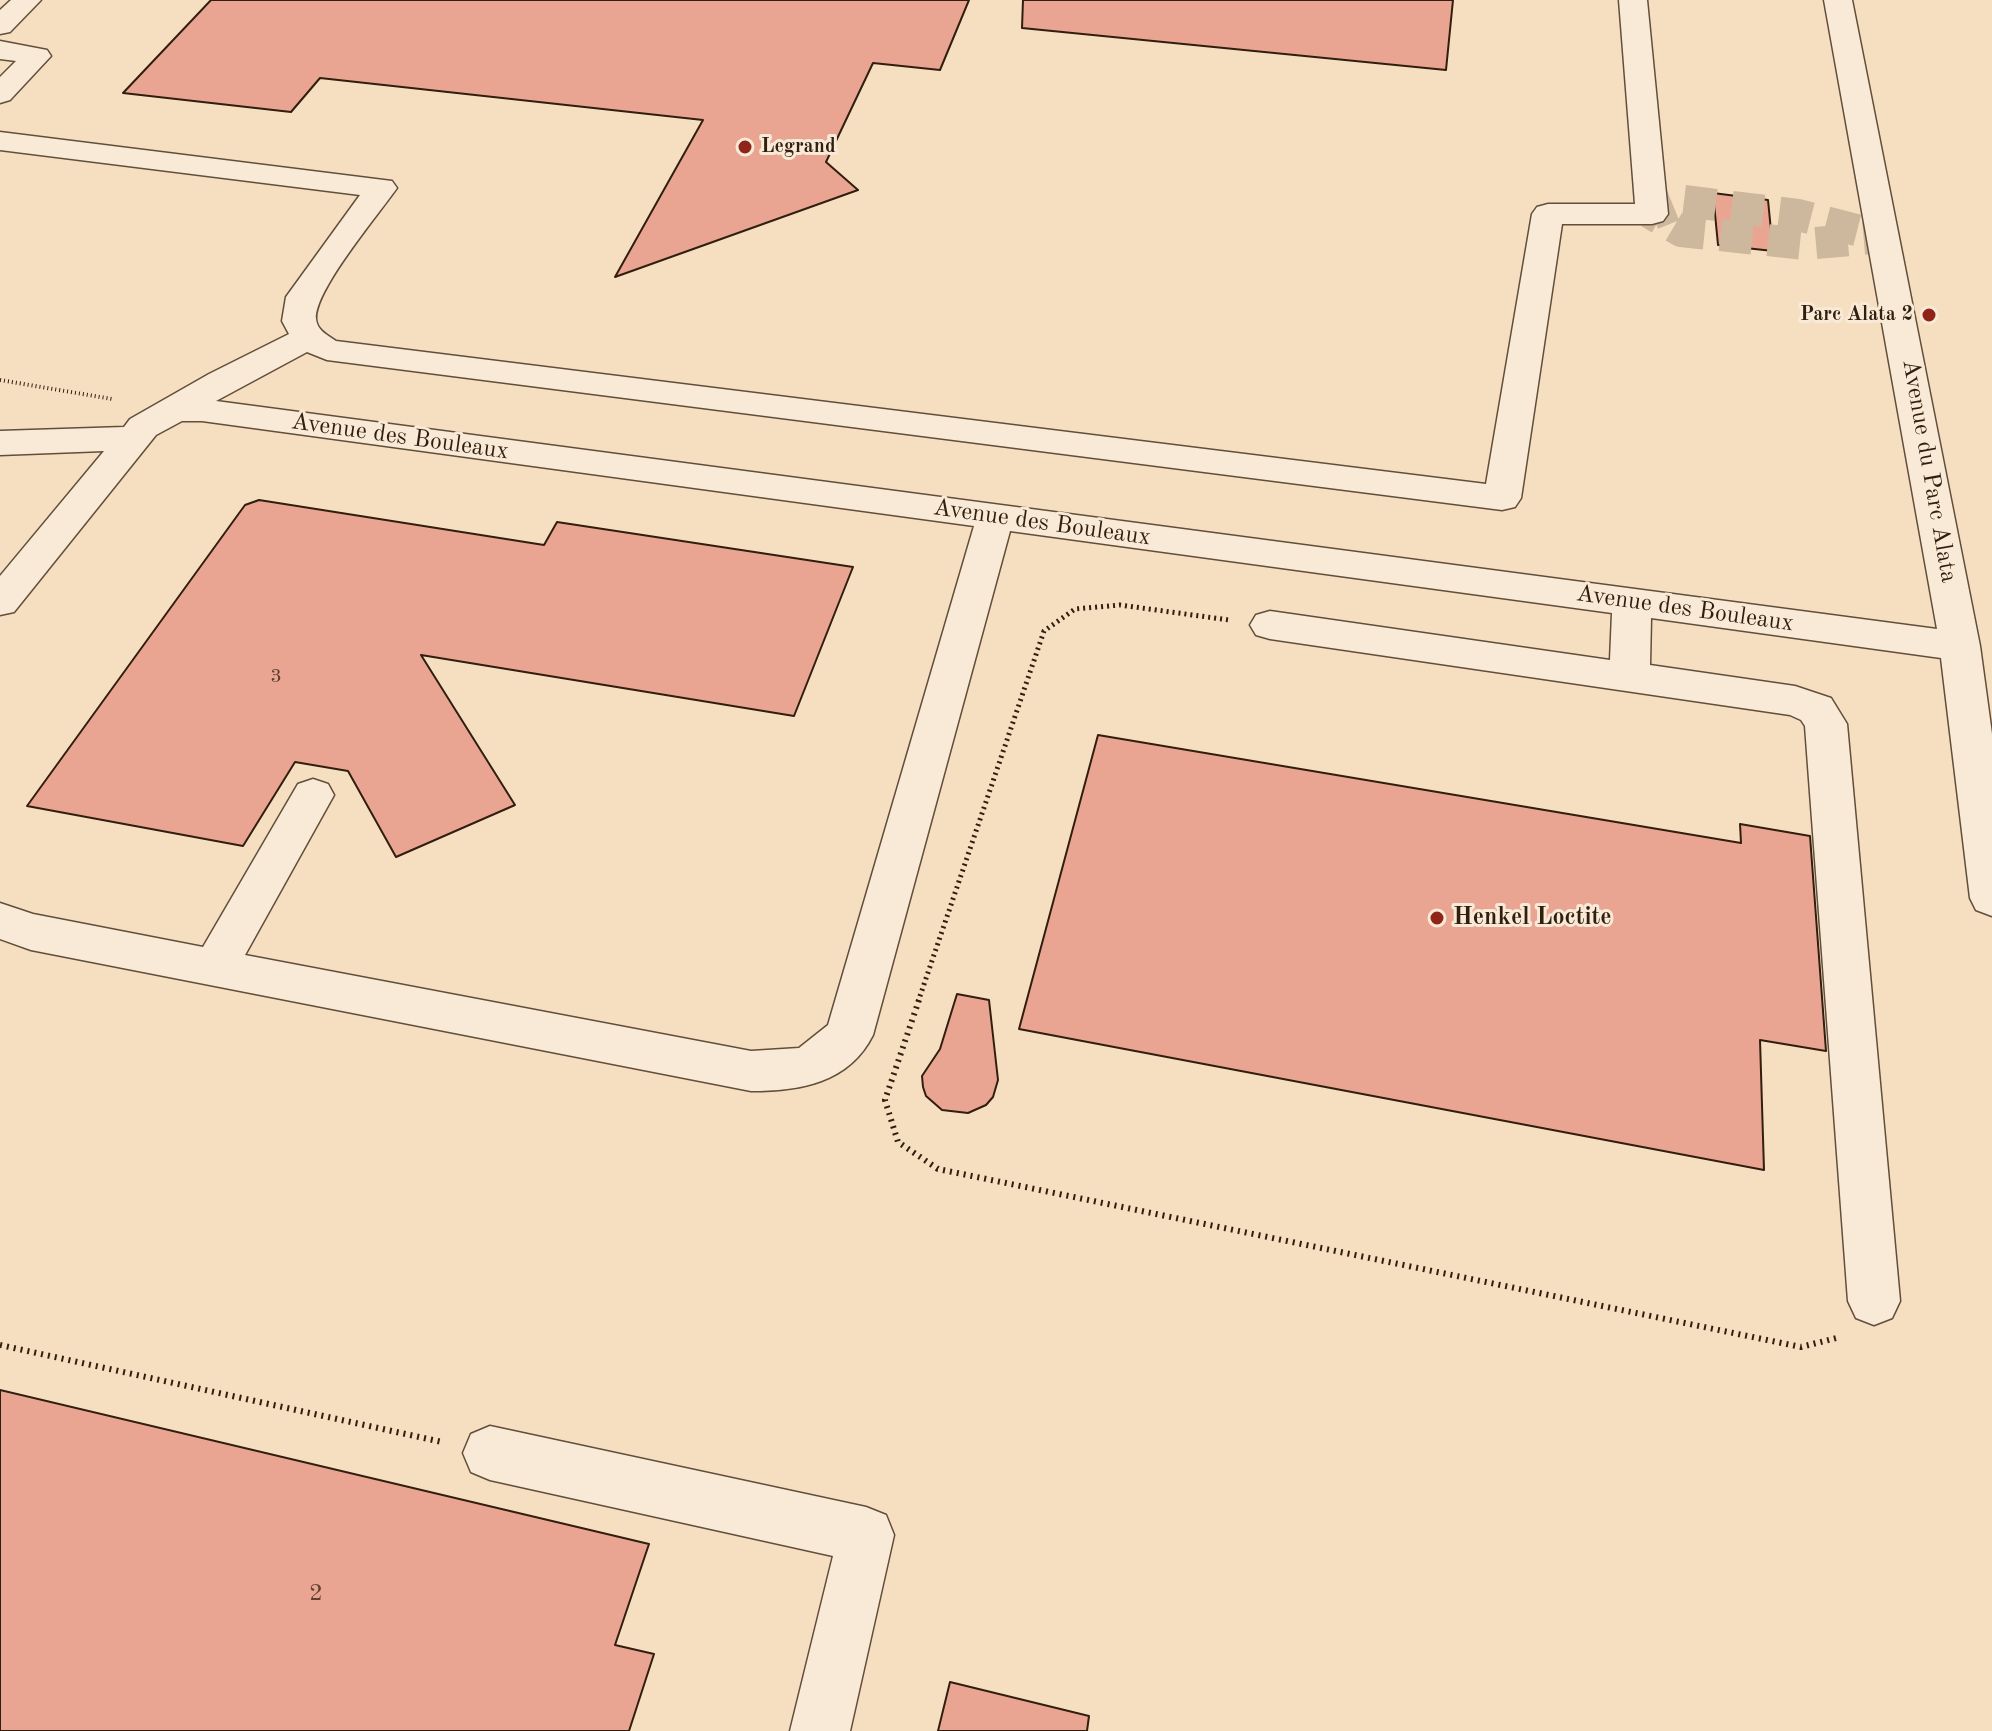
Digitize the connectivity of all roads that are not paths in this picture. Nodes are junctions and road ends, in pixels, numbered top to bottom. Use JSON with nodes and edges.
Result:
{"nodes":[{"id":1,"x":27,"y":0,"type":"edge"},
{"id":2,"x":1633,"y":0,"type":"edge"},
{"id":3,"x":1838,"y":0,"type":"edge"},
{"id":4,"x":0,"y":26,"type":"edge"},
{"id":5,"x":0,"y":50,"type":"edge"},
{"id":6,"x":0,"y":94,"type":"edge"},
{"id":7,"x":0,"y":141,"type":"edge"},
{"id":8,"x":308,"y":338,"type":"junction"},
{"id":9,"x":176,"y":410,"type":"junction"},
{"id":10,"x":133,"y":438,"type":"junction"},
{"id":11,"x":0,"y":443,"type":"edge"},
{"id":12,"x":995,"y":517,"type":"junction"},
{"id":13,"x":0,"y":602,"type":"edge"},
{"id":14,"x":1632,"y":602,"type":"junction"},
{"id":15,"x":1270,"y":625,"type":"road end"},
{"id":16,"x":1960,"y":646,"type":"junction"},
{"id":17,"x":1629,"y":676,"type":"junction"},
{"id":18,"x":313,"y":795,"type":"dead end"},
{"id":19,"x":1992,"y":898,"type":"edge"},
{"id":20,"x":0,"y":921,"type":"edge"},
{"id":21,"x":215,"y":967,"type":"junction"},
{"id":22,"x":1874,"y":1301,"type":"road end"},
{"id":23,"x":490,"y":1453,"type":"road end"},
{"id":24,"x":820,"y":1731,"type":"edge"}],
"edges":[{"from":1,"to":4,"type":"street"},
{"from":2,"to":8,"type":"street"},
{"from":3,"to":16,"type":"street","name":"Avenue du Parc Alata"},
{"from":5,"to":6,"type":"street"},
{"from":7,"to":8,"type":"street"},
{"from":8,"to":9,"type":"street"},
{"from":9,"to":10,"type":"street"},
{"from":9,"to":12,"type":"street","name":"Avenue des Bouleaux"},
{"from":10,"to":11,"type":"street"},
{"from":10,"to":13,"type":"street"},
{"from":12,"to":14,"type":"street","name":"Avenue des Bouleaux"},
{"from":12,"to":21,"type":"street"},
{"from":14,"to":16,"type":"street","name":"Avenue des Bouleaux"},
{"from":14,"to":17,"type":"street"},
{"from":15,"to":17,"type":"street"},
{"from":16,"to":19,"type":"street","name":"Avenue du Parc Alata"},
{"from":17,"to":22,"type":"street"},
{"from":18,"to":21,"type":"street"},
{"from":20,"to":21,"type":"street"},
{"from":23,"to":24,"type":"street"}]}
